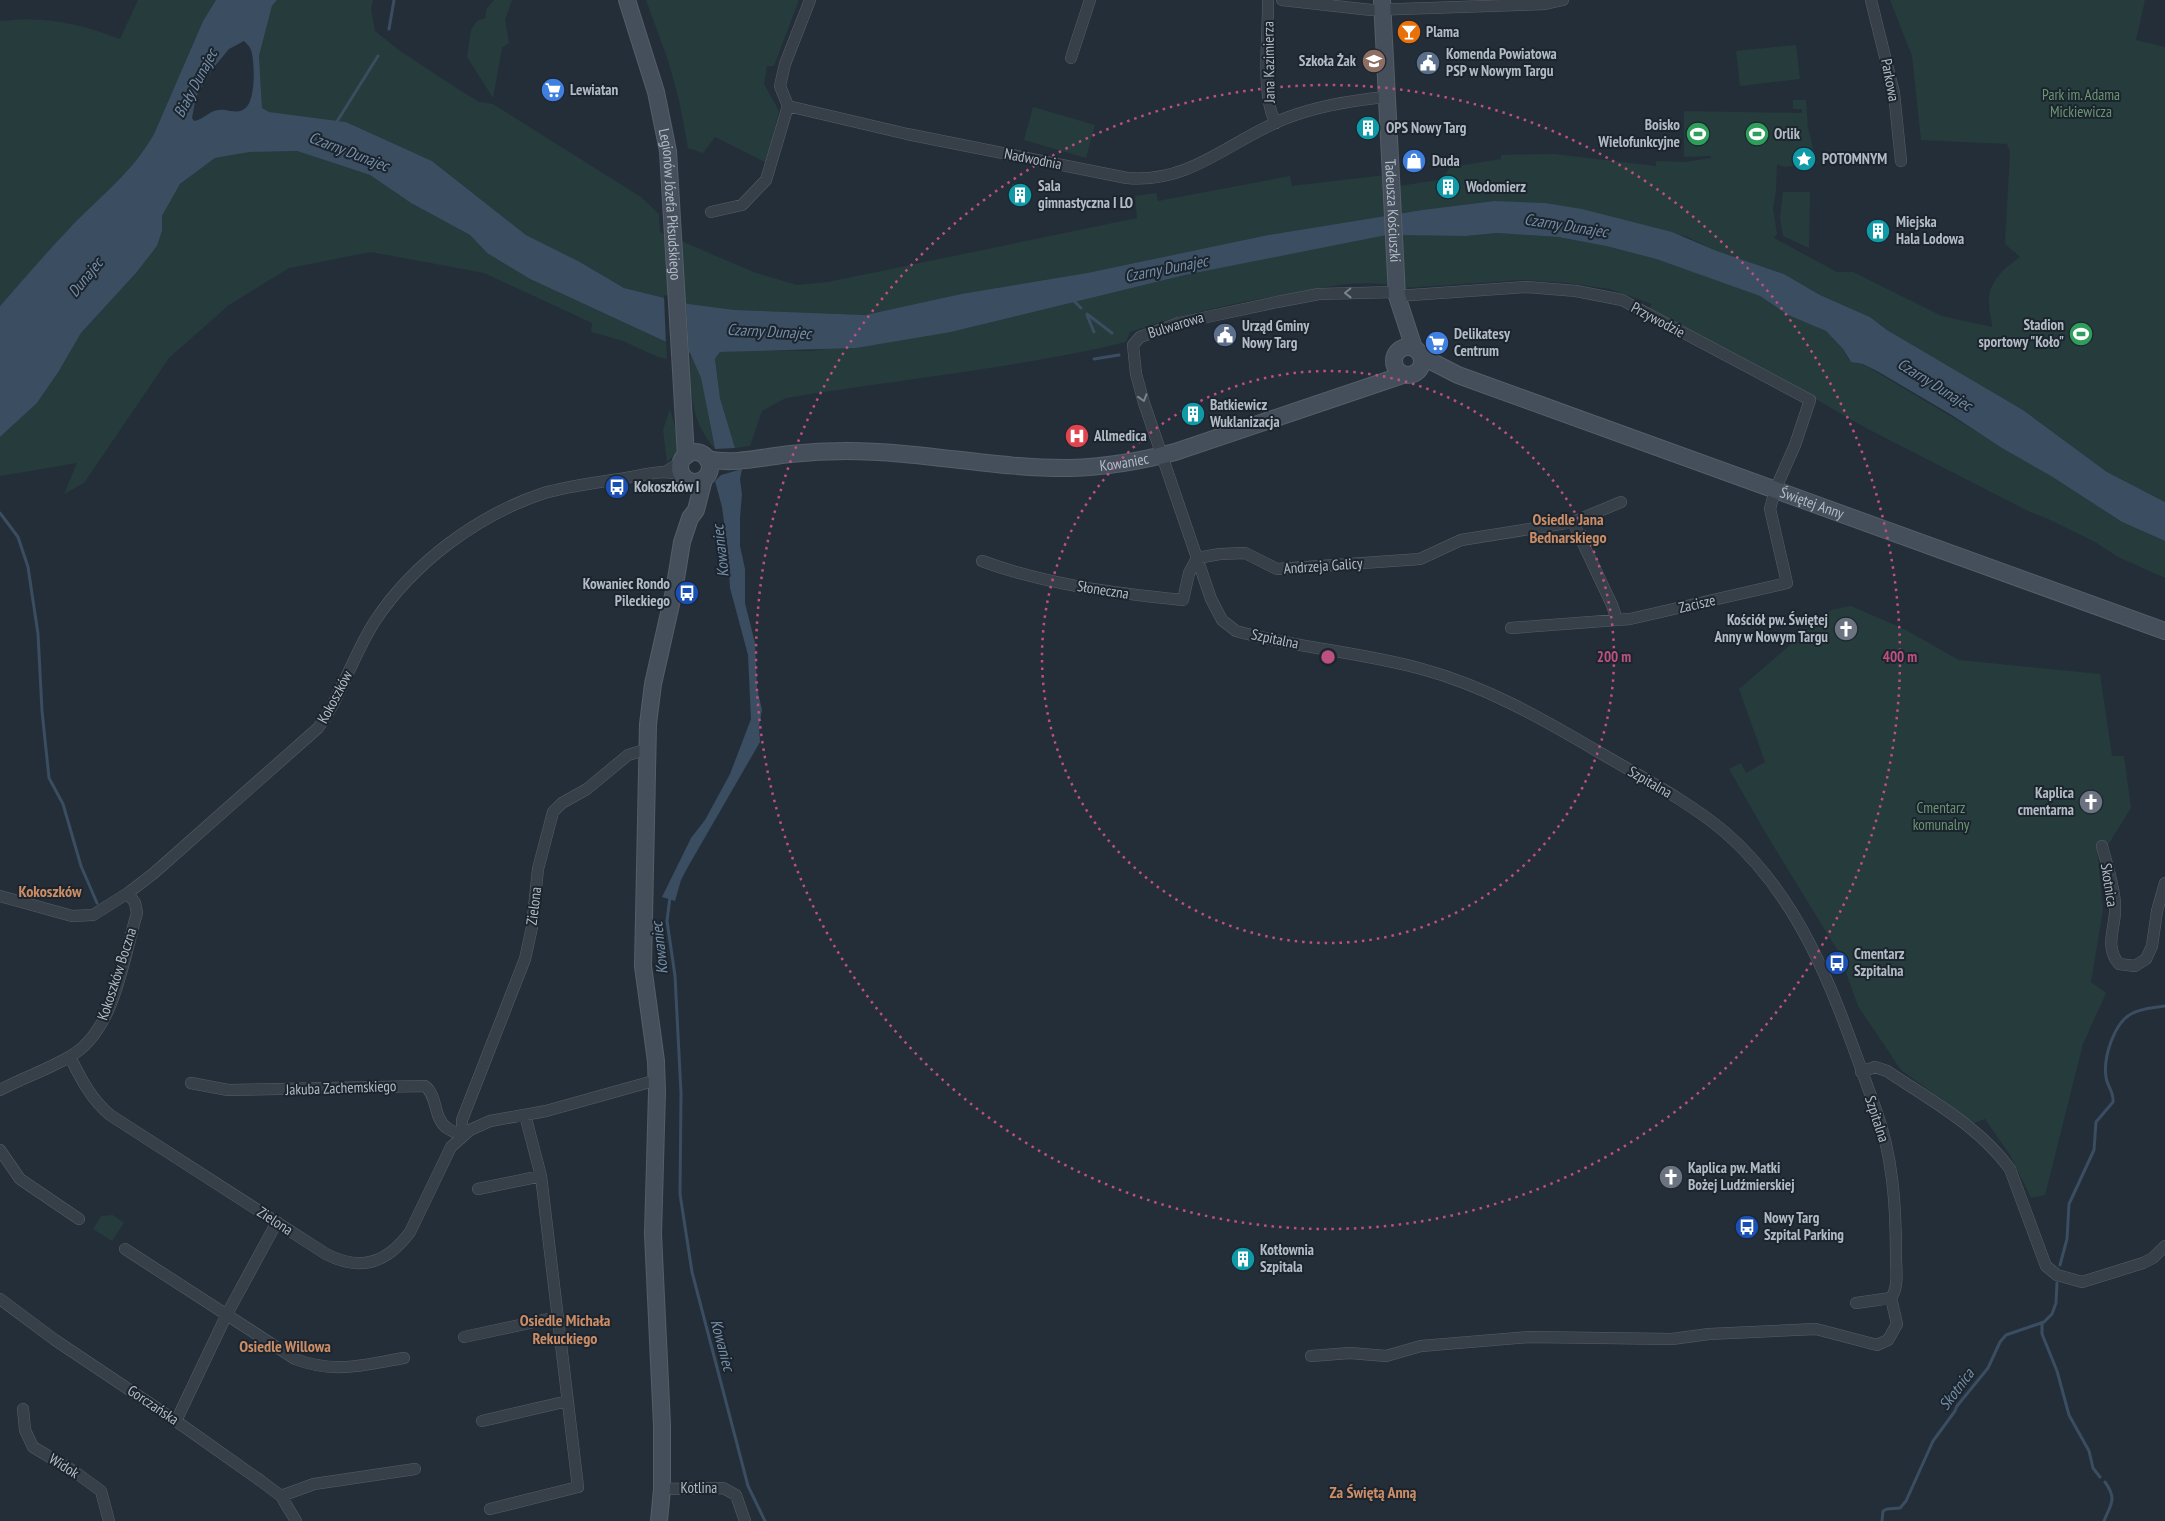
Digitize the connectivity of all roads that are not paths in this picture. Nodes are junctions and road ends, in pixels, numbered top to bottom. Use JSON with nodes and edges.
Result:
{"nodes":[{"id":1,"x":626,"y":0,"type":"edge"},
{"id":2,"x":810,"y":0,"type":"edge"},
{"id":3,"x":1090,"y":0,"type":"edge"},
{"id":4,"x":1268,"y":0,"type":"edge"},
{"id":5,"x":1282,"y":0,"type":"edge"},
{"id":6,"x":1563,"y":0,"type":"edge"},
{"id":7,"x":1872,"y":0,"type":"edge"},
{"id":8,"x":1382,"y":5,"type":"edge"},
{"id":9,"x":1071,"y":58,"type":"dead end"},
{"id":10,"x":1386,"y":97,"type":"junction"},
{"id":11,"x":788,"y":106,"type":"junction"},
{"id":12,"x":1276,"y":123,"type":"junction"},
{"id":13,"x":1901,"y":161,"type":"dead end"},
{"id":14,"x":711,"y":212,"type":"dead end"},
{"id":15,"x":1397,"y":295,"type":"junction"},
{"id":16,"x":1408,"y":360,"type":"junction"},
{"id":17,"x":1163,"y":455,"type":"junction"},
{"id":18,"x":695,"y":467,"type":"junction"},
{"id":19,"x":1775,"y":490,"type":"junction"},
{"id":20,"x":1621,"y":502,"type":"dead end"},
{"id":21,"x":1573,"y":522,"type":"junction"},
{"id":22,"x":1197,"y":558,"type":"junction"},
{"id":23,"x":982,"y":561,"type":"dead end"},
{"id":24,"x":1617,"y":620,"type":"junction"},
{"id":25,"x":1511,"y":628,"type":"dead end"},
{"id":26,"x":2165,"y":632,"type":"edge"},
{"id":27,"x":648,"y":749,"type":"junction"},
{"id":28,"x":2102,"y":846,"type":"dead end"},
{"id":29,"x":2165,"y":883,"type":"edge"},
{"id":30,"x":128,"y":893,"type":"junction"},
{"id":31,"x":0,"y":896,"type":"edge"},
{"id":32,"x":70,"y":1057,"type":"junction"},
{"id":33,"x":1862,"y":1072,"type":"junction"},
{"id":34,"x":657,"y":1080,"type":"junction"},
{"id":35,"x":191,"y":1084,"type":"dead end"},
{"id":36,"x":0,"y":1090,"type":"edge"},
{"id":37,"x":526,"y":1115,"type":"junction"},
{"id":38,"x":462,"y":1135,"type":"junction"},
{"id":39,"x":0,"y":1150,"type":"edge"},
{"id":40,"x":541,"y":1176,"type":"junction"},
{"id":41,"x":478,"y":1189,"type":"dead end"},
{"id":42,"x":79,"y":1219,"type":"dead end"},
{"id":43,"x":276,"y":1222,"type":"junction"},
{"id":44,"x":2165,"y":1246,"type":"edge"},
{"id":45,"x":125,"y":1250,"type":"dead end"},
{"id":46,"x":1891,"y":1298,"type":"junction"},
{"id":47,"x":0,"y":1299,"type":"edge"},
{"id":48,"x":1856,"y":1303,"type":"dead end"},
{"id":49,"x":227,"y":1314,"type":"junction"},
{"id":50,"x":557,"y":1317,"type":"junction"},
{"id":51,"x":464,"y":1337,"type":"dead end"},
{"id":52,"x":1311,"y":1356,"type":"dead end"},
{"id":53,"x":404,"y":1358,"type":"dead end"},
{"id":54,"x":568,"y":1401,"type":"junction"},
{"id":55,"x":23,"y":1409,"type":"dead end"},
{"id":56,"x":176,"y":1421,"type":"junction"},
{"id":57,"x":482,"y":1421,"type":"dead end"},
{"id":58,"x":416,"y":1469,"type":"dead end"},
{"id":59,"x":662,"y":1488,"type":"junction"},
{"id":60,"x":281,"y":1496,"type":"junction"},
{"id":61,"x":490,"y":1509,"type":"dead end"},
{"id":62,"x":109,"y":1521,"type":"edge"},
{"id":63,"x":296,"y":1521,"type":"edge"},
{"id":64,"x":659,"y":1521,"type":"edge"},
{"id":65,"x":745,"y":1521,"type":"edge"}],
"edges":[{"from":1,"to":18,"type":"street","name":"Legionów Józefa Piłsudskiego"},
{"from":2,"to":11,"type":"street"},
{"from":3,"to":9,"type":"street"},
{"from":4,"to":12,"type":"street","name":"Jana Kazimierza"},
{"from":5,"to":8,"type":"street"},
{"from":6,"to":8,"type":"street"},
{"from":7,"to":13,"type":"street","name":"Parkowa"},
{"from":8,"to":10,"type":"street","name":"Tadeusza Kościuszki"},
{"from":10,"to":12,"type":"street","name":"Nadwodnia"},
{"from":10,"to":15,"type":"street","name":"Tadeusza Kościuszki"},
{"from":11,"to":12,"type":"street","name":"Nadwodnia"},
{"from":11,"to":14,"type":"street"},
{"from":15,"to":16,"type":"street","name":"Tadeusza Kościuszki"},
{"from":15,"to":17,"type":"street","name":"Bulwarowa","one_way":true},
{"from":15,"to":19,"type":"street","name":"Przywodzie"},
{"from":16,"to":17,"type":"street","name":"Kowaniec"},
{"from":16,"to":19,"type":"street","name":"Świętej Anny"},
{"from":17,"to":18,"type":"street","name":"Kowaniec"},
{"from":17,"to":22,"type":"street","name":"Szpitalna"},
{"from":18,"to":27,"type":"street"},
{"from":18,"to":30,"type":"street","name":"Kokoszków"},
{"from":19,"to":24,"type":"street","name":"Zacisze"},
{"from":19,"to":26,"type":"street","name":"Świętej Anny"},
{"from":20,"to":21,"type":"street","name":"Andrzeja Galicy"},
{"from":21,"to":22,"type":"street","name":"Andrzeja Galicy"},
{"from":21,"to":24,"type":"street"},
{"from":22,"to":23,"type":"street","name":"Słoneczna"},
{"from":22,"to":33,"type":"street","name":"Szpitalna"},
{"from":24,"to":25,"type":"street","name":"Zacisze"},
{"from":27,"to":34,"type":"street"},
{"from":27,"to":38,"type":"street","name":"Zielona"},
{"from":28,"to":29,"type":"street","name":"Skotnica"},
{"from":30,"to":31,"type":"street","name":"Kokoszków"},
{"from":30,"to":32,"type":"street","name":"Kokoszków Boczna"},
{"from":32,"to":36,"type":"street","name":"Kokoszków Boczna"},
{"from":32,"to":43,"type":"street","name":"Zielona"},
{"from":33,"to":44,"type":"street"},
{"from":33,"to":46,"type":"street","name":"Szpitalna"},
{"from":34,"to":37,"type":"street","name":"Zielona"},
{"from":34,"to":59,"type":"street"},
{"from":35,"to":38,"type":"street","name":"Jakuba Zachemskiego"},
{"from":37,"to":38,"type":"street","name":"Zielona"},
{"from":37,"to":40,"type":"street"},
{"from":38,"to":43,"type":"street","name":"Zielona"},
{"from":39,"to":42,"type":"street"},
{"from":40,"to":41,"type":"street"},
{"from":40,"to":50,"type":"street"},
{"from":43,"to":49,"type":"street"},
{"from":45,"to":49,"type":"street"},
{"from":46,"to":48,"type":"street"},
{"from":46,"to":52,"type":"street"},
{"from":47,"to":56,"type":"street","name":"Gorczańska"},
{"from":49,"to":53,"type":"street"},
{"from":49,"to":56,"type":"street"},
{"from":50,"to":51,"type":"street"},
{"from":50,"to":54,"type":"street"},
{"from":54,"to":57,"type":"street"},
{"from":54,"to":61,"type":"street"},
{"from":55,"to":62,"type":"street","name":"Widok"},
{"from":56,"to":60,"type":"street","name":"Gorczańska"},
{"from":58,"to":60,"type":"street"},
{"from":59,"to":64,"type":"street"},
{"from":59,"to":65,"type":"street","name":"Kotlina"},
{"from":60,"to":63,"type":"street","name":"Gorczańska"}]}
